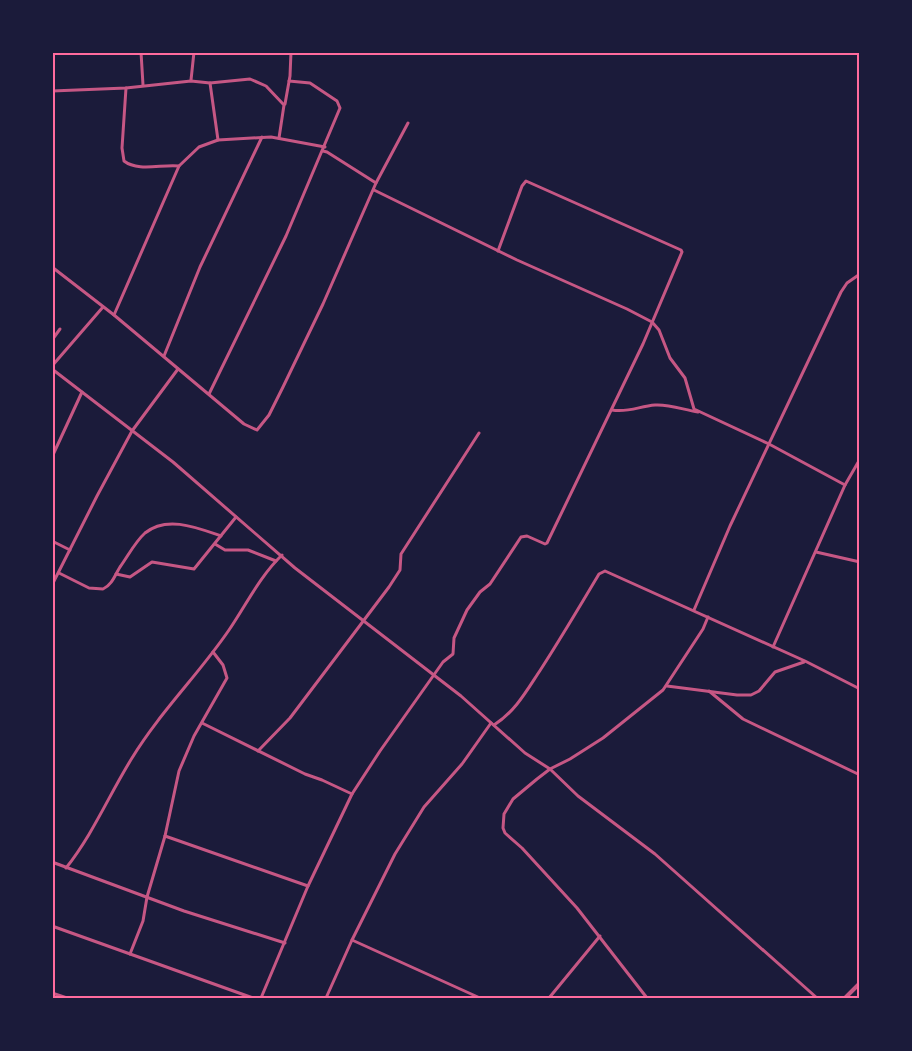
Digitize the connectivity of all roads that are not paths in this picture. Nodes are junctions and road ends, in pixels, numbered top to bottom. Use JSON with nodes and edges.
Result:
{"nodes":[{"id":1,"x":141,"y":52,"type":"edge"},
{"id":2,"x":194,"y":52,"type":"edge"},
{"id":3,"x":291,"y":52,"type":"edge"},
{"id":4,"x":191,"y":81,"type":"junction"},
{"id":5,"x":290,"y":81,"type":"junction"},
{"id":6,"x":210,"y":83,"type":"junction"},
{"id":7,"x":143,"y":85,"type":"junction"},
{"id":8,"x":126,"y":88,"type":"junction"},
{"id":9,"x":52,"y":91,"type":"edge"},
{"id":10,"x":284,"y":105,"type":"junction"},
{"id":11,"x":408,"y":123,"type":"dead end"},
{"id":12,"x":262,"y":137,"type":"junction"},
{"id":13,"x":279,"y":138,"type":"junction"},
{"id":14,"x":218,"y":140,"type":"junction"},
{"id":15,"x":324,"y":147,"type":"junction"},
{"id":16,"x":323,"y":151,"type":"junction"},
{"id":17,"x":179,"y":166,"type":"junction"},
{"id":18,"x":376,"y":183,"type":"junction"},
{"id":19,"x":374,"y":190,"type":"junction"},
{"id":20,"x":498,"y":251,"type":"junction"},
{"id":21,"x":52,"y":267,"type":"edge"},
{"id":22,"x":860,"y":274,"type":"edge"},
{"id":23,"x":103,"y":307,"type":"junction"},
{"id":24,"x":114,"y":315,"type":"junction"},
{"id":25,"x":652,"y":322,"type":"junction"},
{"id":26,"x":60,"y":329,"type":"dead end"},
{"id":27,"x":52,"y":340,"type":"edge"},
{"id":28,"x":164,"y":356,"type":"junction"},
{"id":29,"x":52,"y":367,"type":"edge"},
{"id":30,"x":178,"y":369,"type":"junction"},
{"id":31,"x":82,"y":392,"type":"junction"},
{"id":32,"x":209,"y":394,"type":"junction"},
{"id":33,"x":612,"y":410,"type":"junction"},
{"id":34,"x":700,"y":413,"type":"junction"},
{"id":35,"x":132,"y":431,"type":"junction"},
{"id":36,"x":479,"y":433,"type":"dead end"},
{"id":37,"x":769,"y":444,"type":"junction"},
{"id":38,"x":52,"y":457,"type":"edge"},
{"id":39,"x":860,"y":459,"type":"edge"},
{"id":40,"x":845,"y":485,"type":"junction"},
{"id":41,"x":236,"y":517,"type":"junction"},
{"id":42,"x":221,"y":536,"type":"junction"},
{"id":43,"x":52,"y":541,"type":"edge"},
{"id":44,"x":215,"y":543,"type":"junction"},
{"id":45,"x":70,"y":550,"type":"junction"},
{"id":46,"x":816,"y":552,"type":"junction"},
{"id":47,"x":282,"y":555,"type":"junction"},
{"id":48,"x":276,"y":561,"type":"junction"},
{"id":49,"x":860,"y":562,"type":"edge"},
{"id":50,"x":59,"y":573,"type":"junction"},
{"id":51,"x":116,"y":574,"type":"junction"},
{"id":52,"x":52,"y":585,"type":"edge"},
{"id":53,"x":694,"y":610,"type":"junction"},
{"id":54,"x":708,"y":617,"type":"junction"},
{"id":55,"x":363,"y":619,"type":"junction"},
{"id":56,"x":773,"y":647,"type":"junction"},
{"id":57,"x":213,"y":651,"type":"junction"},
{"id":58,"x":806,"y":661,"type":"junction"},
{"id":59,"x":434,"y":675,"type":"junction"},
{"id":60,"x":667,"y":686,"type":"junction"},
{"id":61,"x":860,"y":689,"type":"edge"},
{"id":62,"x":709,"y":691,"type":"junction"},
{"id":63,"x":202,"y":723,"type":"junction"},
{"id":64,"x":492,"y":724,"type":"junction"},
{"id":65,"x":258,"y":751,"type":"junction"},
{"id":66,"x":550,"y":769,"type":"junction"},
{"id":67,"x":860,"y":775,"type":"edge"},
{"id":68,"x":352,"y":794,"type":"junction"},
{"id":69,"x":165,"y":836,"type":"junction"},
{"id":70,"x":52,"y":862,"type":"edge"},
{"id":71,"x":66,"y":868,"type":"junction"},
{"id":72,"x":309,"y":886,"type":"junction"},
{"id":73,"x":147,"y":897,"type":"junction"},
{"id":74,"x":52,"y":926,"type":"edge"},
{"id":75,"x":600,"y":936,"type":"junction"},
{"id":76,"x":352,"y":940,"type":"junction"},
{"id":77,"x":285,"y":943,"type":"junction"},
{"id":78,"x":130,"y":954,"type":"junction"},
{"id":79,"x":860,"y":983,"type":"edge"},
{"id":80,"x":52,"y":993,"type":"edge"},
{"id":81,"x":326,"y":998,"type":"edge"},
{"id":82,"x":67,"y":999,"type":"edge"},
{"id":83,"x":253,"y":999,"type":"edge"},
{"id":84,"x":261,"y":999,"type":"edge"},
{"id":85,"x":480,"y":999,"type":"edge"},
{"id":86,"x":549,"y":999,"type":"edge"},
{"id":87,"x":647,"y":999,"type":"edge"},
{"id":88,"x":817,"y":999,"type":"edge"},
{"id":89,"x":845,"y":999,"type":"edge"}],
"edges":[{"from":1,"to":7,"type":"street"},
{"from":2,"to":4,"type":"street"},
{"from":3,"to":5,"type":"street"},
{"from":4,"to":6,"type":"street"},
{"from":4,"to":7,"type":"street"},
{"from":5,"to":10,"type":"street"},
{"from":5,"to":15,"type":"street"},
{"from":6,"to":10,"type":"street"},
{"from":6,"to":14,"type":"street"},
{"from":7,"to":8,"type":"street"},
{"from":8,"to":9,"type":"street"},
{"from":8,"to":17,"type":"street"},
{"from":10,"to":13,"type":"street"},
{"from":11,"to":18,"type":"street"},
{"from":12,"to":13,"type":"street"},
{"from":12,"to":14,"type":"street"},
{"from":12,"to":28,"type":"street"},
{"from":13,"to":15,"type":"street"},
{"from":14,"to":17,"type":"street"},
{"from":15,"to":16,"type":"street"},
{"from":16,"to":18,"type":"street"},
{"from":16,"to":32,"type":"street"},
{"from":17,"to":24,"type":"street"},
{"from":18,"to":19,"type":"street"},
{"from":19,"to":20,"type":"street"},
{"from":19,"to":32,"type":"street"},
{"from":20,"to":25,"type":"street"},
{"from":20,"to":25,"type":"street"},
{"from":21,"to":23,"type":"street"},
{"from":22,"to":37,"type":"street"},
{"from":23,"to":24,"type":"street"},
{"from":23,"to":29,"type":"street"},
{"from":24,"to":28,"type":"street"},
{"from":25,"to":33,"type":"street"},
{"from":25,"to":34,"type":"street"},
{"from":26,"to":27,"type":"street"},
{"from":28,"to":30,"type":"street"},
{"from":29,"to":31,"type":"street"},
{"from":30,"to":32,"type":"street"},
{"from":30,"to":35,"type":"street"},
{"from":31,"to":35,"type":"street"},
{"from":31,"to":38,"type":"street"},
{"from":33,"to":34,"type":"street"},
{"from":33,"to":59,"type":"street"},
{"from":34,"to":37,"type":"street"},
{"from":35,"to":41,"type":"street"},
{"from":35,"to":45,"type":"street"},
{"from":36,"to":55,"type":"street"},
{"from":37,"to":40,"type":"street"},
{"from":37,"to":53,"type":"street"},
{"from":39,"to":40,"type":"street"},
{"from":40,"to":46,"type":"street"},
{"from":41,"to":42,"type":"street"},
{"from":41,"to":47,"type":"street"},
{"from":42,"to":44,"type":"street"},
{"from":42,"to":51,"type":"street"},
{"from":43,"to":45,"type":"street"},
{"from":44,"to":48,"type":"street"},
{"from":44,"to":51,"type":"street"},
{"from":45,"to":50,"type":"street"},
{"from":46,"to":49,"type":"street"},
{"from":46,"to":56,"type":"street"},
{"from":47,"to":48,"type":"street"},
{"from":47,"to":55,"type":"street"},
{"from":48,"to":57,"type":"street"},
{"from":50,"to":51,"type":"street"},
{"from":50,"to":52,"type":"street"},
{"from":53,"to":54,"type":"street"},
{"from":53,"to":64,"type":"street"},
{"from":54,"to":56,"type":"street"},
{"from":54,"to":60,"type":"street"},
{"from":55,"to":59,"type":"street"},
{"from":55,"to":65,"type":"street"},
{"from":56,"to":58,"type":"street"},
{"from":57,"to":63,"type":"street"},
{"from":57,"to":71,"type":"street"},
{"from":58,"to":61,"type":"street"},
{"from":58,"to":62,"type":"street"},
{"from":59,"to":64,"type":"street"},
{"from":59,"to":68,"type":"street"},
{"from":60,"to":62,"type":"street"},
{"from":60,"to":66,"type":"street"},
{"from":62,"to":67,"type":"street"},
{"from":63,"to":65,"type":"street"},
{"from":63,"to":69,"type":"street"},
{"from":64,"to":66,"type":"street"},
{"from":64,"to":76,"type":"street"},
{"from":65,"to":68,"type":"street"},
{"from":66,"to":75,"type":"street"},
{"from":66,"to":88,"type":"street"},
{"from":68,"to":72,"type":"street"},
{"from":69,"to":72,"type":"street"},
{"from":69,"to":73,"type":"street"},
{"from":70,"to":71,"type":"street"},
{"from":71,"to":73,"type":"street"},
{"from":72,"to":77,"type":"street"},
{"from":73,"to":77,"type":"street"},
{"from":73,"to":78,"type":"street"},
{"from":74,"to":78,"type":"street"},
{"from":75,"to":86,"type":"street"},
{"from":75,"to":87,"type":"street"},
{"from":76,"to":81,"type":"street"},
{"from":76,"to":85,"type":"street"},
{"from":77,"to":84,"type":"street"},
{"from":78,"to":83,"type":"street"},
{"from":79,"to":89,"type":"street"},
{"from":80,"to":82,"type":"street"}]}
